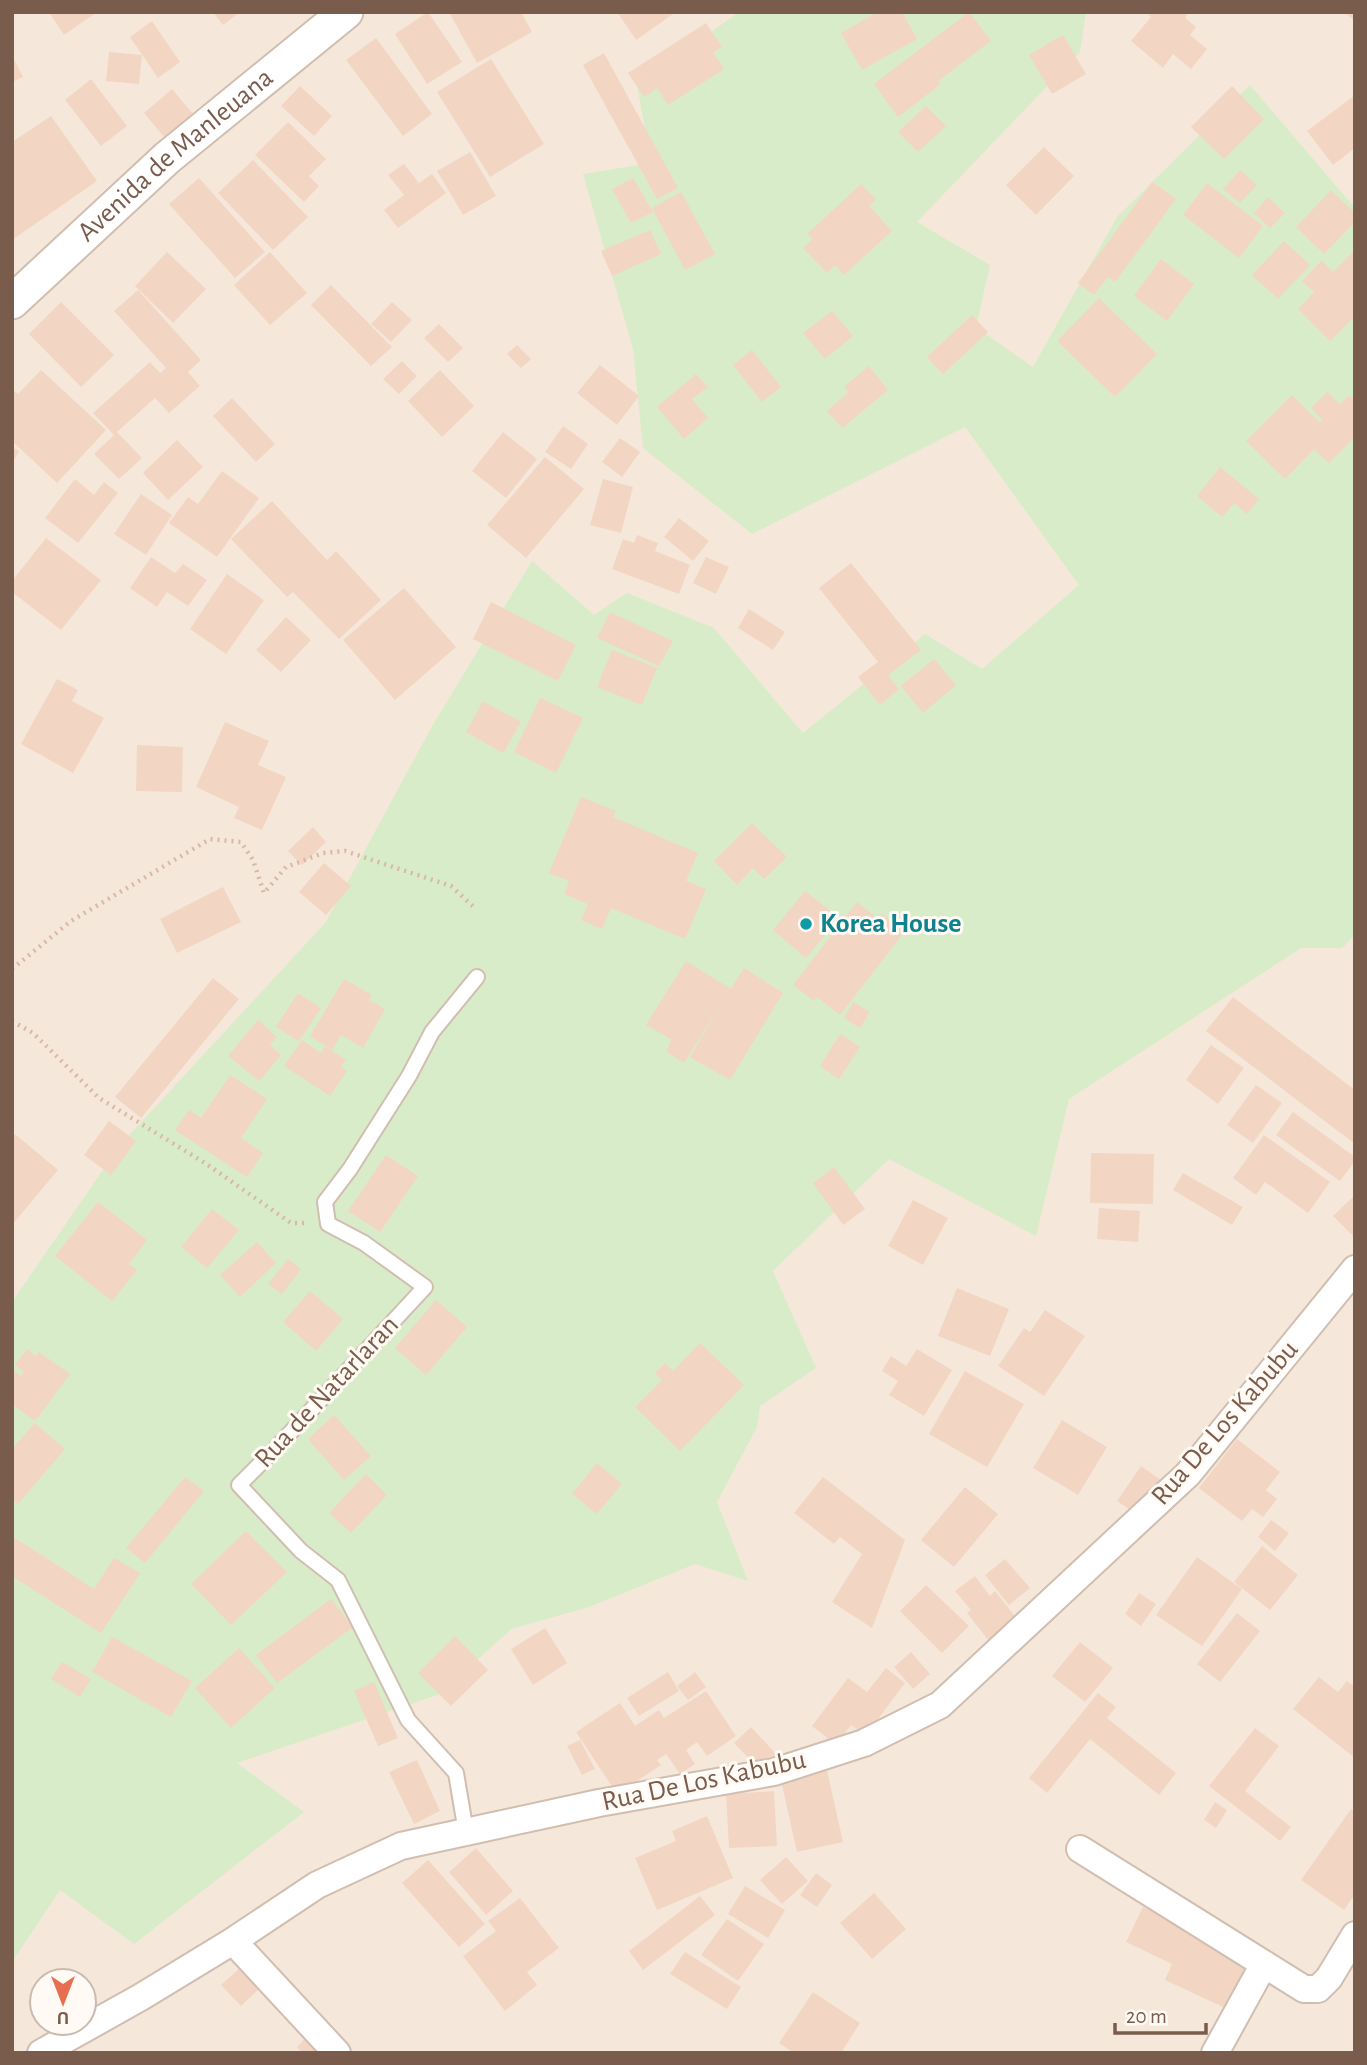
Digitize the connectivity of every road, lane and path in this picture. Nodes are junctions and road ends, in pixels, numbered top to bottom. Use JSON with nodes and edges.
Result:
{"nodes":[{"id":1,"x":346,"y":12,"type":"edge"},
{"id":2,"x":12,"y":302,"type":"edge"},
{"id":3,"x":476,"y":909,"type":"dead end"},
{"id":4,"x":12,"y":969,"type":"edge"},
{"id":5,"x":477,"y":977,"type":"dead end"},
{"id":6,"x":12,"y":1020,"type":"edge"},
{"id":7,"x":313,"y":1223,"type":"dead end"},
{"id":8,"x":1355,"y":1269,"type":"edge"},
{"id":9,"x":466,"y":1832,"type":"junction"},
{"id":10,"x":1080,"y":1849,"type":"dead end"},
{"id":11,"x":1355,"y":1935,"type":"edge"},
{"id":12,"x":233,"y":1941,"type":"junction"},
{"id":13,"x":1264,"y":1964,"type":"junction"},
{"id":14,"x":41,"y":2053,"type":"edge"},
{"id":15,"x":337,"y":2053,"type":"edge"},
{"id":16,"x":1215,"y":2053,"type":"edge"}],
"edges":[{"from":1,"to":2,"type":"street","name":"Avenida de Manleuana"},
{"from":3,"to":4,"type":"path"},
{"from":5,"to":9,"type":"lane","name":"Rua de Natarlaran"},
{"from":6,"to":7,"type":"path"},
{"from":8,"to":9,"type":"street","name":"Rua De Los Kabubu"},
{"from":9,"to":12,"type":"street","name":"Rua De Los Kabubu"},
{"from":10,"to":13,"type":"street"},
{"from":11,"to":13,"type":"street"},
{"from":12,"to":14,"type":"street","name":"Rua De Los Kabubu"},
{"from":12,"to":15,"type":"street"},
{"from":13,"to":16,"type":"street"}]}
